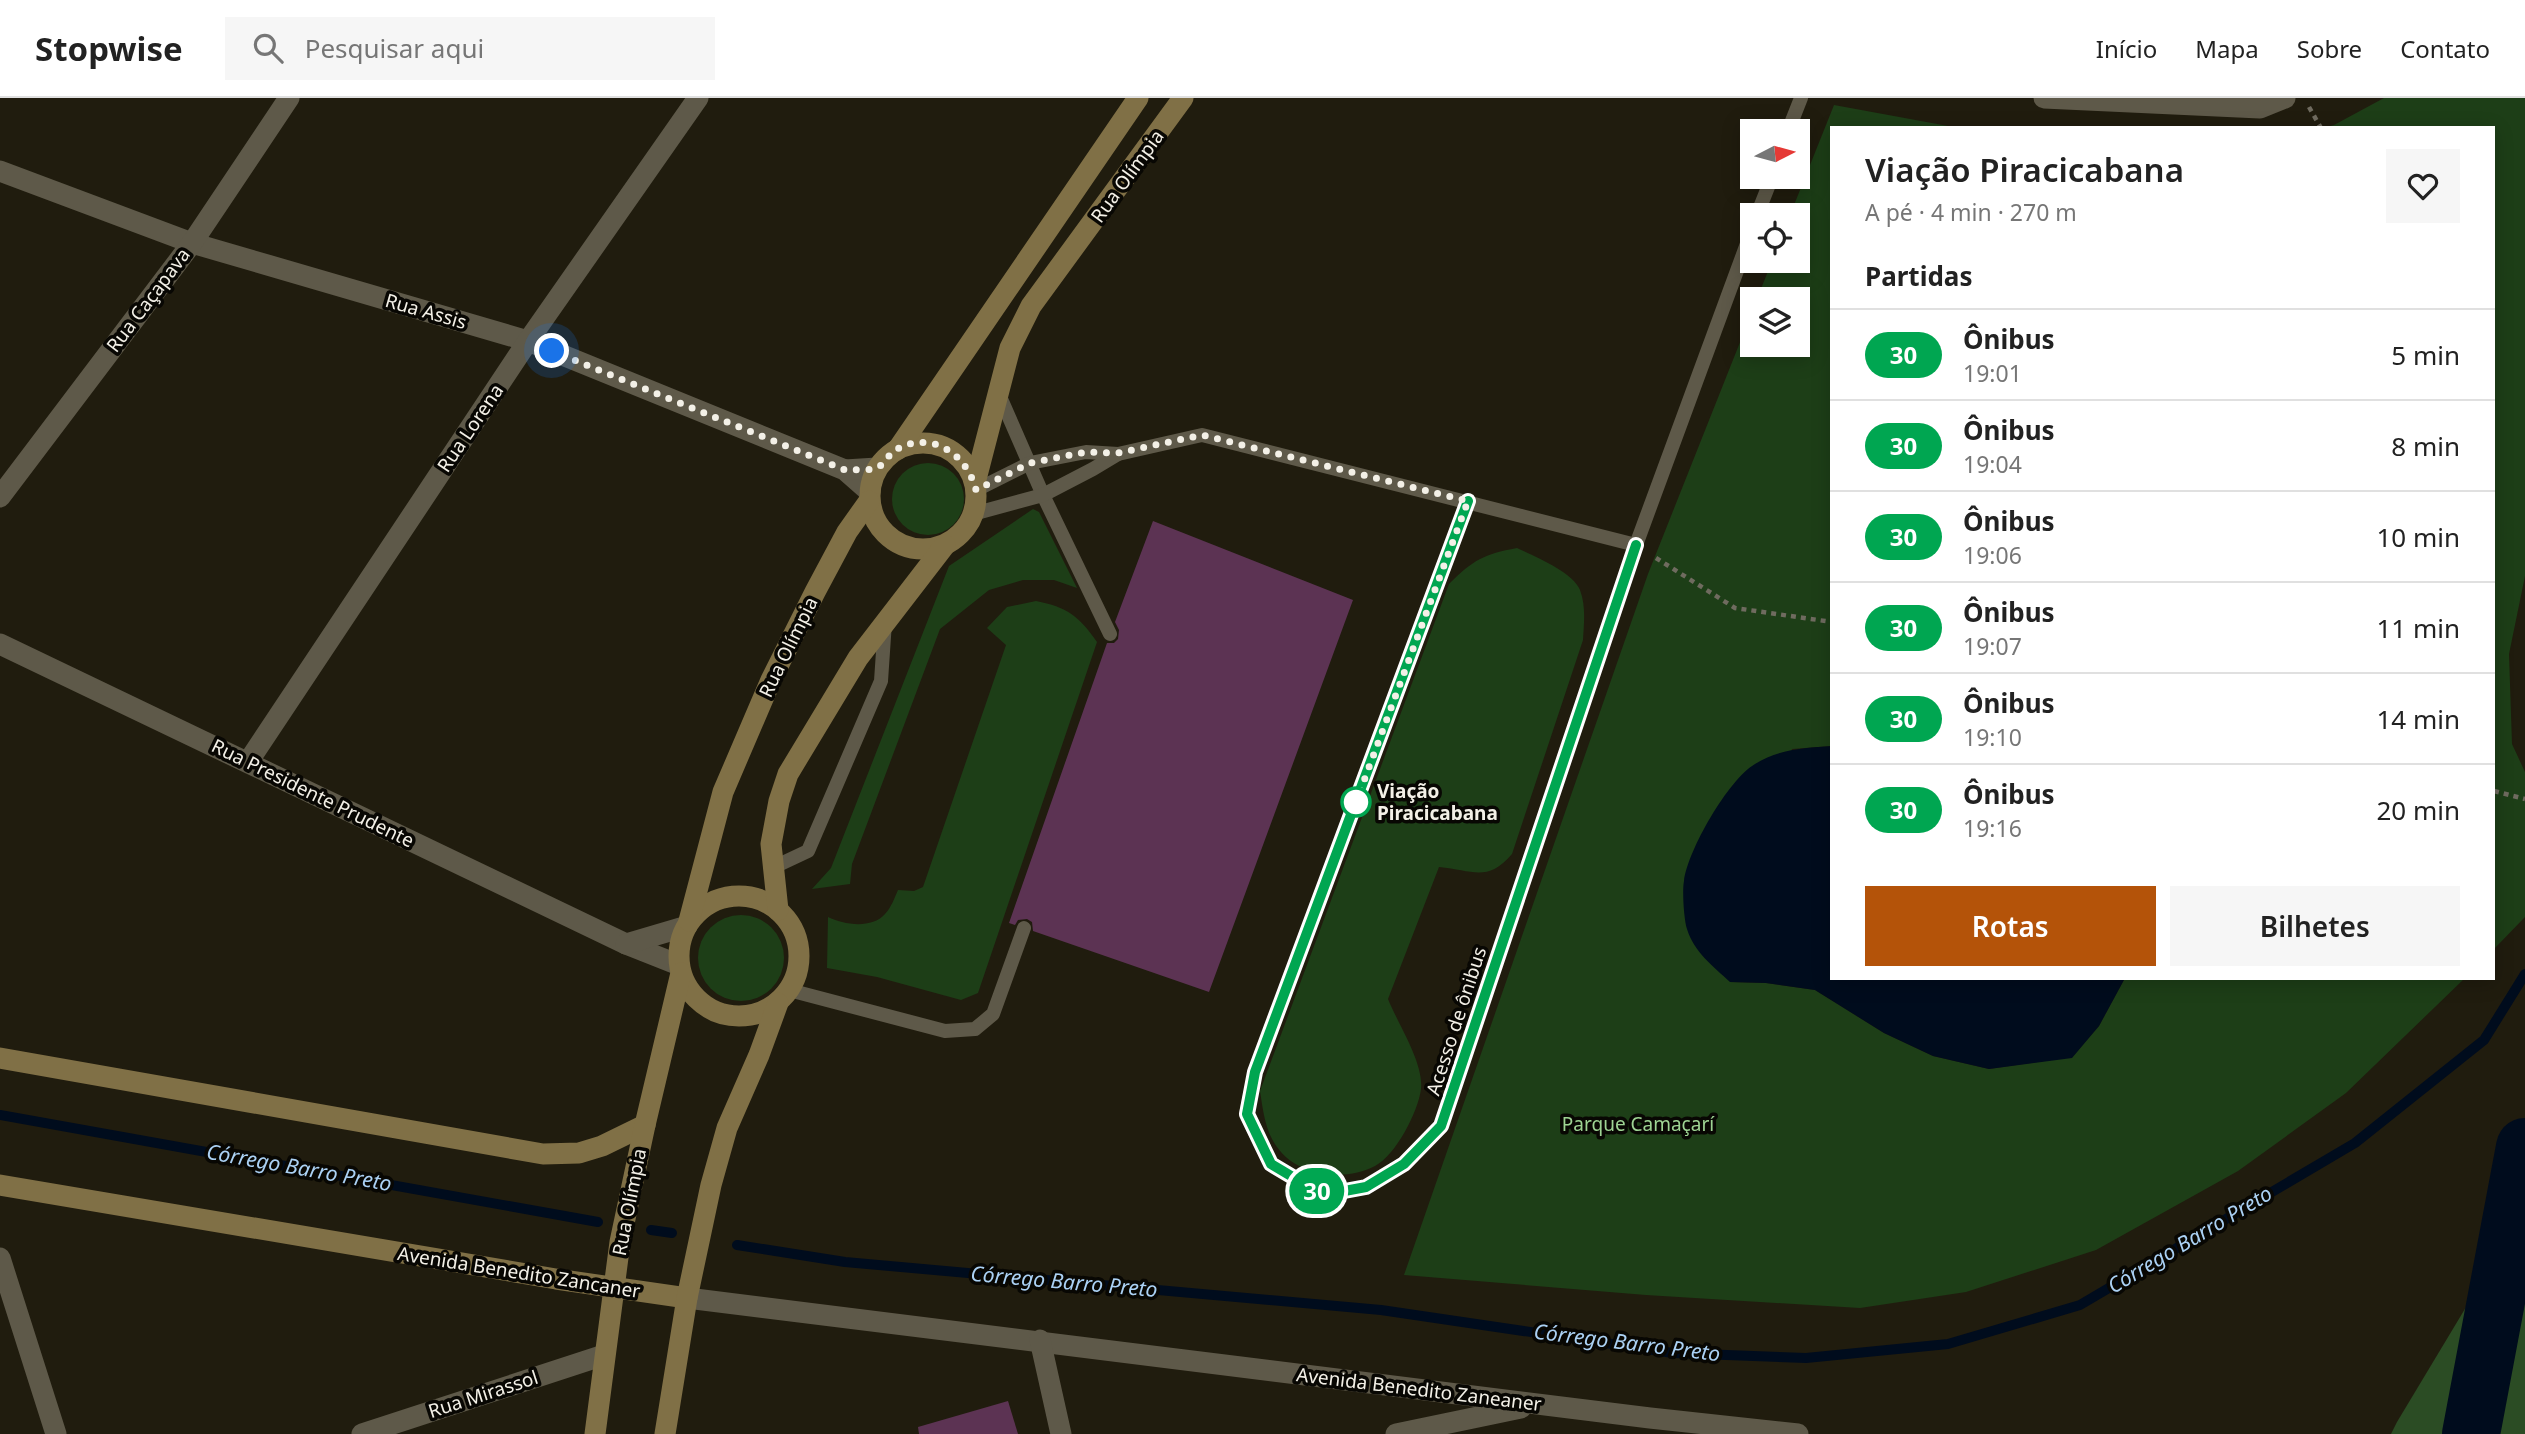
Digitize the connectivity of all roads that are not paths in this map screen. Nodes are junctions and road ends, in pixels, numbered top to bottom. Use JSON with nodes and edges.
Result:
{"nodes":[{"id":1,"x":289,"y":98,"type":"edge"},
{"id":2,"x":698,"y":98,"type":"edge"},
{"id":3,"x":1138,"y":98,"type":"edge"},
{"id":4,"x":1184,"y":98,"type":"edge"},
{"id":5,"x":1801,"y":98,"type":"edge"},
{"id":6,"x":2043,"y":98,"type":"edge"},
{"id":7,"x":2285,"y":98,"type":"edge"},
{"id":8,"x":1793,"y":119,"type":"edge"},
{"id":9,"x":0,"y":172,"type":"edge"},
{"id":10,"x":192,"y":243,"type":"junction"},
{"id":11,"x":1740,"y":263,"type":"edge"},
{"id":12,"x":528,"y":341,"type":"junction"},
{"id":13,"x":998,"y":393,"type":"junction"},
{"id":14,"x":898,"y":449,"type":"junction"},
{"id":15,"x":1118,"y":453,"type":"junction"},
{"id":16,"x":1030,"y":463,"type":"junction"},
{"id":17,"x":877,"y":468,"type":"junction"},
{"id":18,"x":845,"y":470,"type":"junction"},
{"id":19,"x":976,"y":486,"type":"junction"},
{"id":20,"x":1043,"y":495,"type":"junction"},
{"id":21,"x":0,"y":497,"type":"edge"},
{"id":22,"x":869,"y":497,"type":"junction"},
{"id":23,"x":1468,"y":501,"type":"junction"},
{"id":24,"x":973,"y":514,"type":"junction"},
{"id":25,"x":945,"y":545,"type":"junction"},
{"id":26,"x":1636,"y":545,"type":"junction"},
{"id":27,"x":885,"y":622,"type":"junction"},
{"id":28,"x":1110,"y":634,"type":"dead end"},
{"id":29,"x":0,"y":644,"type":"edge"},
{"id":30,"x":248,"y":762,"type":"junction"},
{"id":31,"x":774,"y":867,"type":"junction"},
{"id":32,"x":778,"y":910,"type":"junction"},
{"id":33,"x":688,"y":924,"type":"junction"},
{"id":34,"x":1024,"y":928,"type":"dead end"},
{"id":35,"x":626,"y":944,"type":"junction"},
{"id":36,"x":680,"y":969,"type":"junction"},
{"id":37,"x":784,"y":997,"type":"junction"},
{"id":38,"x":0,"y":1058,"type":"edge"},
{"id":39,"x":645,"y":1125,"type":"junction"},
{"id":40,"x":0,"y":1185,"type":"edge"},
{"id":41,"x":0,"y":1258,"type":"edge"},
{"id":42,"x":612,"y":1288,"type":"junction"},
{"id":43,"x":687,"y":1297,"type":"junction"},
{"id":44,"x":1040,"y":1340,"type":"junction"},
{"id":45,"x":604,"y":1355,"type":"junction"},
{"id":46,"x":1539,"y":1404,"type":"junction"},
{"id":47,"x":1652,"y":1426,"type":"edge"},
{"id":48,"x":56,"y":1434,"type":"edge"},
{"id":49,"x":362,"y":1434,"type":"edge"},
{"id":50,"x":595,"y":1434,"type":"edge"},
{"id":51,"x":665,"y":1434,"type":"edge"},
{"id":52,"x":1061,"y":1434,"type":"edge"},
{"id":53,"x":1396,"y":1434,"type":"edge"},
{"id":54,"x":1798,"y":1434,"type":"edge"}],
"edges":[{"from":1,"to":10,"type":"street","name":"Rua Caçapava"},
{"from":2,"to":12,"type":"street","name":"Rua Lorena"},
{"from":3,"to":14,"type":"main road","name":"Rua Olímpia"},
{"from":4,"to":13,"type":"main road","name":"Rua Olímpia"},
{"from":5,"to":8,"type":"lane"},
{"from":6,"to":7,"type":"street"},
{"from":9,"to":10,"type":"street","name":"Rua Assis"},
{"from":10,"to":12,"type":"street","name":"Rua Assis"},
{"from":10,"to":21,"type":"street","name":"Rua Caçapava"},
{"from":11,"to":26,"type":"lane","name":"Acesso de ônibus"},
{"from":12,"to":18,"type":"street","name":"Rua Assis"},
{"from":12,"to":30,"type":"street","name":"Rua Lorena"},
{"from":13,"to":16,"type":"lane"},
{"from":13,"to":19,"type":"main road","name":"Rua Olímpia"},
{"from":14,"to":17,"type":"main road"},
{"from":14,"to":19,"type":"main road"},
{"from":15,"to":16,"type":"lane"},
{"from":15,"to":20,"type":"lane"},
{"from":15,"to":23,"type":"lane"},
{"from":16,"to":19,"type":"lane"},
{"from":16,"to":20,"type":"lane"},
{"from":17,"to":18,"type":"street","name":"Rua Assis"},
{"from":17,"to":22,"type":"main road"},
{"from":18,"to":22,"type":"street","name":"Rua Assis"},
{"from":19,"to":24,"type":"main road"},
{"from":20,"to":24,"type":"lane"},
{"from":20,"to":28,"type":"lane"},
{"from":22,"to":25,"type":"main road"},
{"from":22,"to":33,"type":"main road","name":"Rua Olímpia"},
{"from":23,"to":26,"type":"lane"},
{"from":23,"to":26,"type":"lane","name":"Acesso de ônibus"},
{"from":24,"to":25,"type":"main road"},
{"from":25,"to":27,"type":"main road"},
{"from":27,"to":31,"type":"main road"},
{"from":27,"to":31,"type":"lane"},
{"from":29,"to":30,"type":"street","name":"Rua Presidente Prudente"},
{"from":30,"to":35,"type":"street","name":"Rua Presidente Prudente"},
{"from":31,"to":32,"type":"main road"},
{"from":32,"to":33,"type":"main road"},
{"from":32,"to":37,"type":"main road"},
{"from":33,"to":35,"type":"street"},
{"from":33,"to":36,"type":"main road"},
{"from":34,"to":37,"type":"lane"},
{"from":35,"to":36,"type":"street","name":"Rua Presidente Prudente"},
{"from":36,"to":37,"type":"main road"},
{"from":36,"to":39,"type":"main road","name":"Rua Olímpia"},
{"from":37,"to":43,"type":"main road"},
{"from":38,"to":39,"type":"main road"},
{"from":39,"to":42,"type":"main road","name":"Rua Olímpia"},
{"from":40,"to":42,"type":"main road","name":"Avenida Benedito Zancaner"},
{"from":41,"to":48,"type":"street"},
{"from":42,"to":43,"type":"main road","name":"Avenida Benedito Zancaner"},
{"from":42,"to":45,"type":"main road","name":"Rua Olímpia"},
{"from":43,"to":44,"type":"street","name":"Avenida Benedito Zancaner"},
{"from":43,"to":51,"type":"main road"},
{"from":44,"to":46,"type":"street","name":"Avenida Benedito Zaneaner"},
{"from":44,"to":52,"type":"street"},
{"from":45,"to":49,"type":"street","name":"Rua Mirassol"},
{"from":45,"to":50,"type":"main road","name":"Rua Olímpia"},
{"from":46,"to":47,"type":"street","name":"Avenida Benedito Zaneaner"},
{"from":46,"to":53,"type":"street"},
{"from":47,"to":54,"type":"street","name":"Avenida Benedito Zaneaner"}]}
